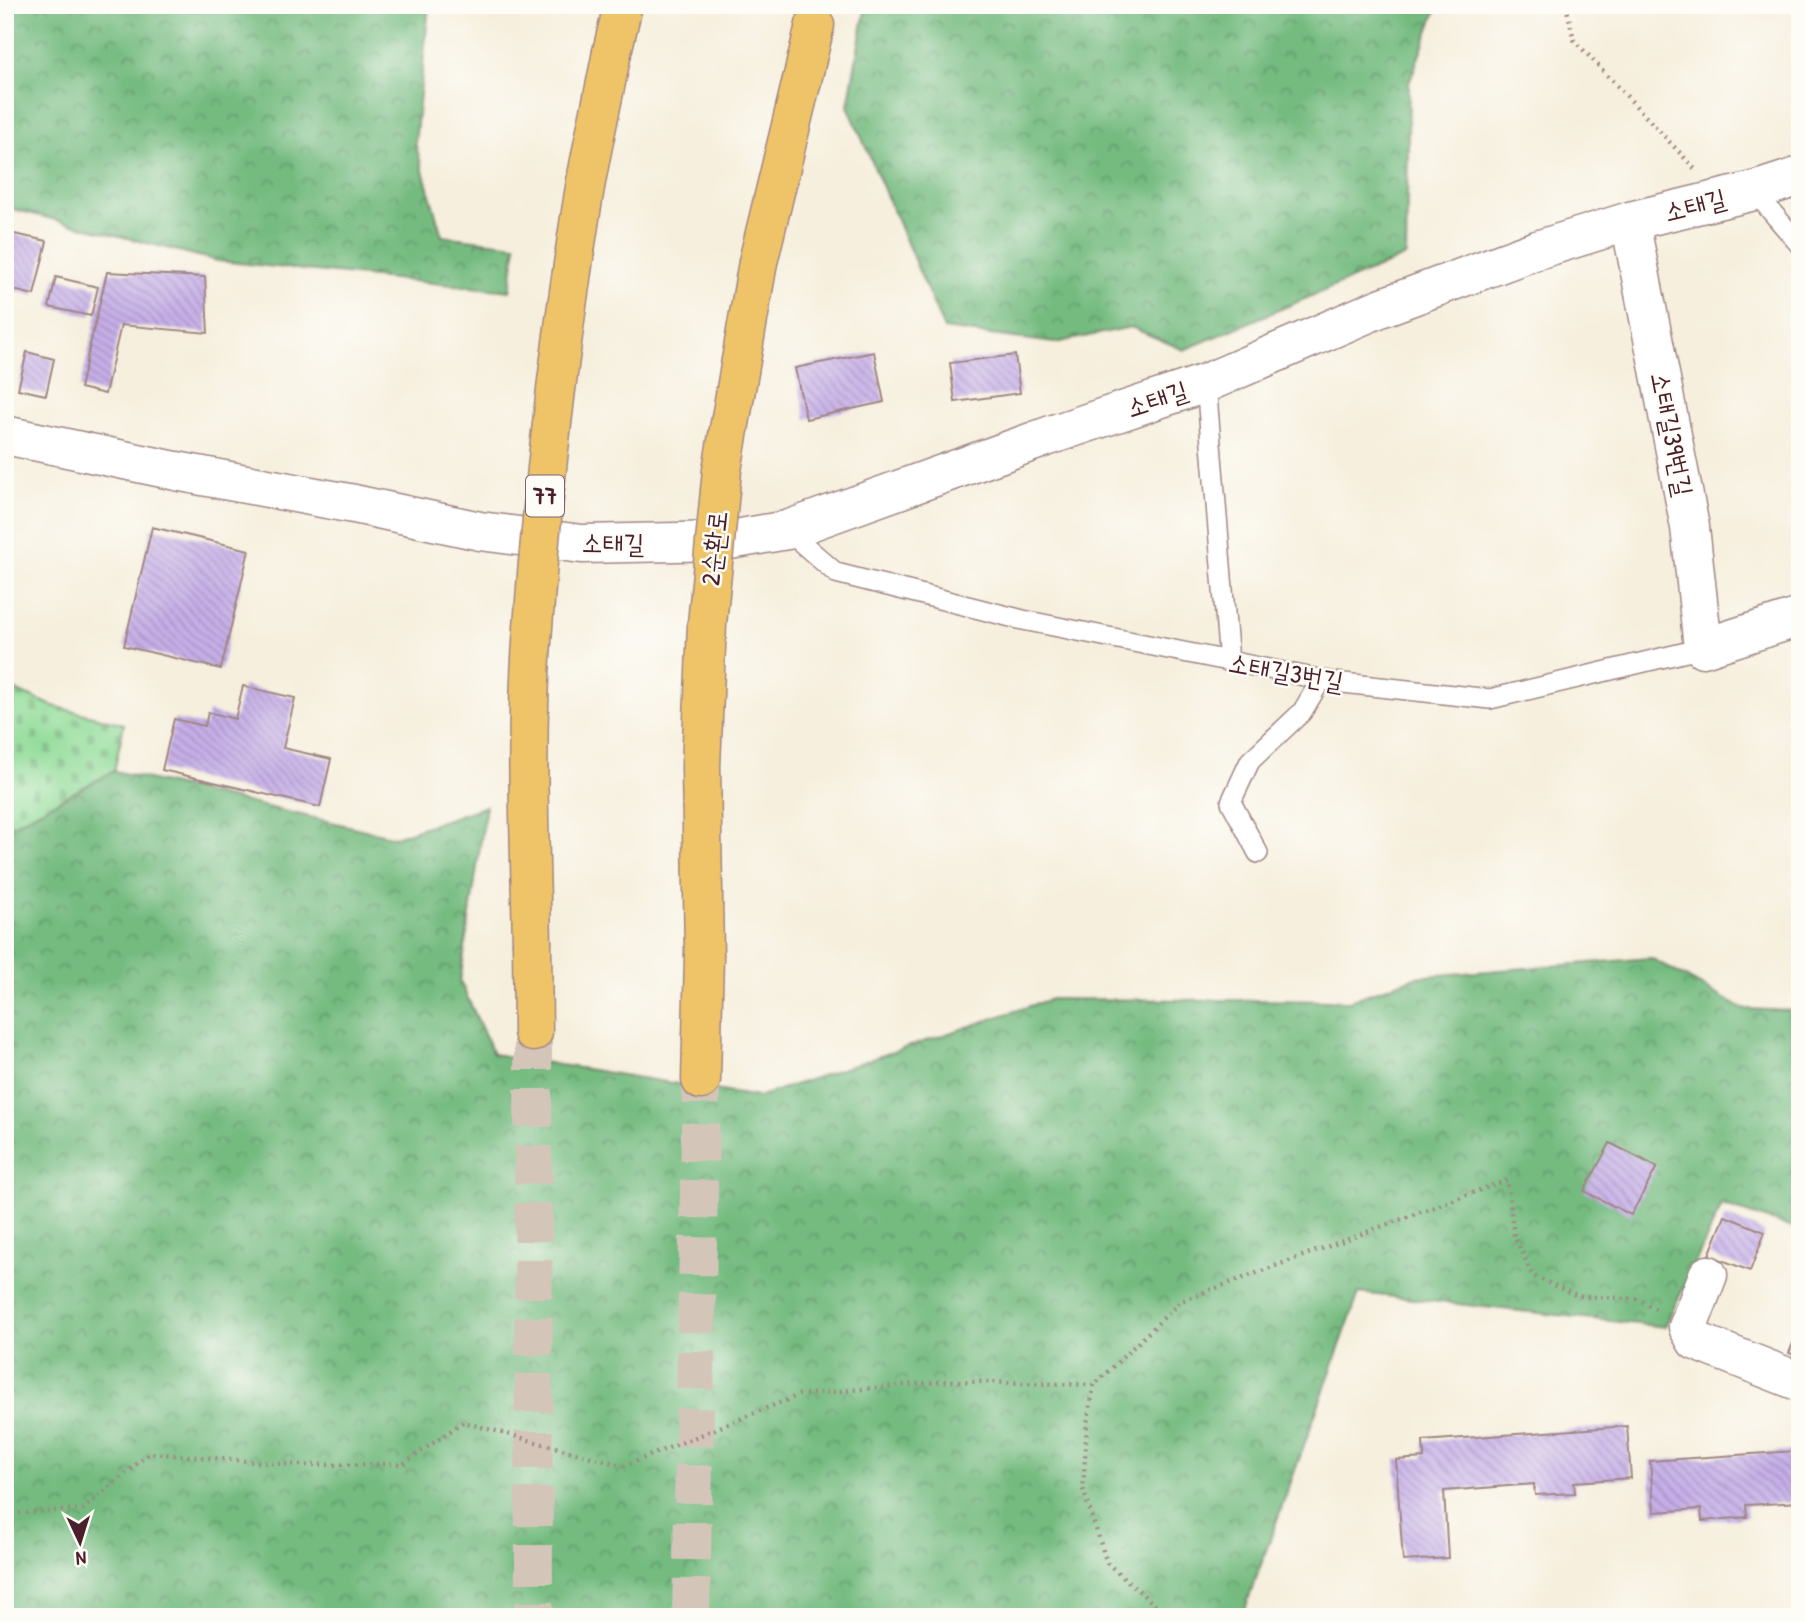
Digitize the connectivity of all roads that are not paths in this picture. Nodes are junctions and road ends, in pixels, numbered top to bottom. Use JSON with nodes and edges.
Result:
{"nodes":[{"id":1,"x":623,"y":5,"type":"edge"},
{"id":2,"x":815,"y":25,"type":"dead end"},
{"id":3,"x":1800,"y":176,"type":"edge"},
{"id":4,"x":1738,"y":194,"type":"junction"},
{"id":5,"x":1630,"y":221,"type":"junction"},
{"id":6,"x":1800,"y":245,"type":"edge"},
{"id":7,"x":1206,"y":383,"type":"junction"},
{"id":8,"x":5,"y":435,"type":"edge"},
{"id":9,"x":787,"y":530,"type":"junction"},
{"id":10,"x":1800,"y":617,"type":"edge"},
{"id":11,"x":1703,"y":648,"type":"junction"},
{"id":12,"x":1229,"y":662,"type":"junction"},
{"id":13,"x":1321,"y":680,"type":"junction"},
{"id":14,"x":1258,"y":853,"type":"dead end"},
{"id":15,"x":533,"y":1032,"type":"tunnel mouth"},
{"id":16,"x":701,"y":1080,"type":"tunnel mouth"},
{"id":17,"x":1708,"y":1275,"type":"dead end"},
{"id":18,"x":1800,"y":1382,"type":"edge"}],
"edges":[{"from":1,"to":15,"type":"highway","number":"77","bridge":true},
{"from":2,"to":16,"type":"highway","name":"2순환로","bridge":true},
{"from":3,"to":4,"type":"street","name":"소태길"},
{"from":4,"to":5,"type":"street","name":"소태길"},
{"from":4,"to":6,"type":"lane","name":"소태길"},
{"from":5,"to":7,"type":"street","name":"소태길"},
{"from":5,"to":11,"type":"street","name":"소태길39번길"},
{"from":7,"to":9,"type":"street","name":"소태길"},
{"from":7,"to":12,"type":"lane","name":"소태길"},
{"from":8,"to":9,"type":"street","name":"소태길"},
{"from":9,"to":12,"type":"lane","name":"소태길3번길"},
{"from":10,"to":11,"type":"street","name":"소태길3번길"},
{"from":11,"to":13,"type":"lane","name":"소태길3번길"},
{"from":12,"to":13,"type":"lane","name":"소태길3번길"},
{"from":13,"to":14,"type":"lane"},
{"from":17,"to":18,"type":"street"}]}
